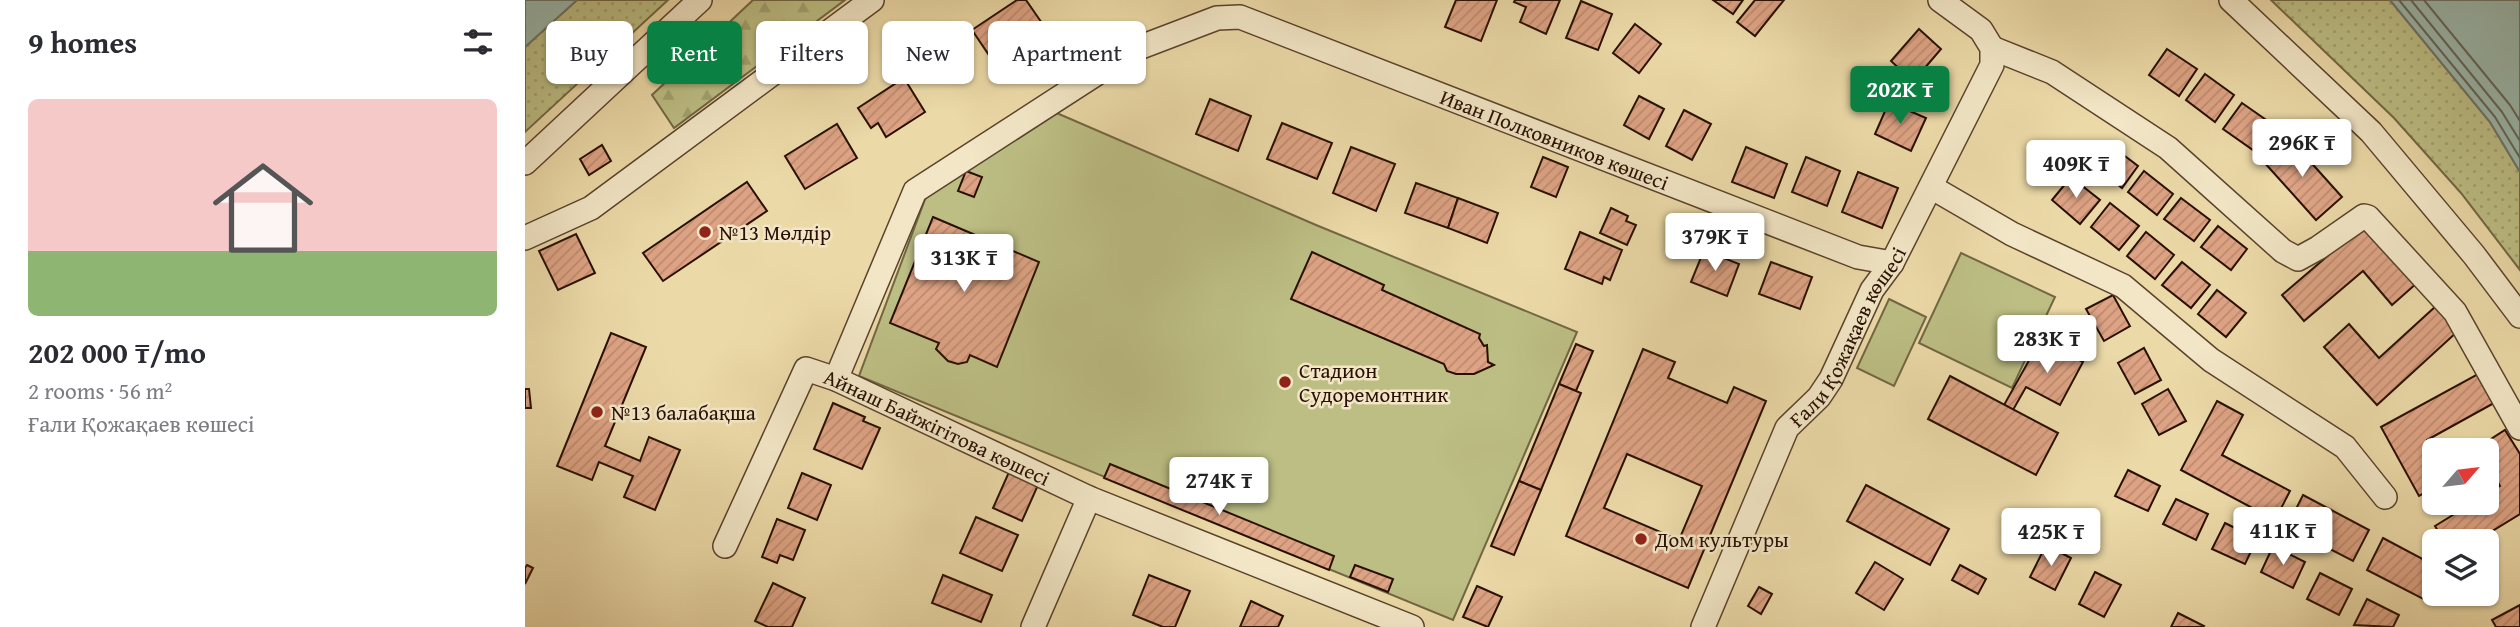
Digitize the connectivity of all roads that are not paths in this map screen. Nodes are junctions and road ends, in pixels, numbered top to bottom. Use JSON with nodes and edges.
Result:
{"nodes":[{"id":1,"x":701,"y":0,"type":"edge"},
{"id":2,"x":872,"y":0,"type":"edge"},
{"id":3,"x":1940,"y":0,"type":"edge"},
{"id":4,"x":2231,"y":0,"type":"edge"},
{"id":5,"x":1220,"y":9,"type":"edge"},
{"id":6,"x":1992,"y":48,"type":"junction"},
{"id":7,"x":525,"y":163,"type":"edge"},
{"id":8,"x":1931,"y":187,"type":"junction"},
{"id":9,"x":525,"y":238,"type":"edge"},
{"id":10,"x":1892,"y":263,"type":"junction"},
{"id":11,"x":2520,"y":316,"type":"edge"},
{"id":12,"x":836,"y":379,"type":"junction"},
{"id":13,"x":2520,"y":428,"type":"edge"},
{"id":14,"x":2385,"y":497,"type":"dead end"},
{"id":15,"x":1089,"y":498,"type":"junction"},
{"id":16,"x":726,"y":546,"type":"dead end"},
{"id":17,"x":1033,"y":627,"type":"edge"},
{"id":18,"x":1412,"y":627,"type":"edge"},
{"id":19,"x":1703,"y":627,"type":"edge"}],
"edges":[{"from":1,"to":7,"type":"street"},
{"from":2,"to":9,"type":"street"},
{"from":3,"to":6,"type":"street"},
{"from":4,"to":11,"type":"street"},
{"from":5,"to":10,"type":"street","name":"Иван Полковников көшесі"},
{"from":5,"to":12,"type":"street","name":"Иван Полковников көшесі"},
{"from":6,"to":8,"type":"street","name":"Ғали Қожақаев көшесі"},
{"from":6,"to":13,"type":"street"},
{"from":8,"to":10,"type":"street","name":"Ғали Қожақаев көшесі"},
{"from":8,"to":14,"type":"street"},
{"from":10,"to":19,"type":"street","name":"Ғали Қожақаев көшесі"},
{"from":12,"to":15,"type":"street","name":"Айнаш Байжігітова көшесі"},
{"from":12,"to":16,"type":"street","name":"Айнаш Байжігітова көшесі"},
{"from":15,"to":17,"type":"street"},
{"from":15,"to":18,"type":"street","name":"Айнаш Байжігітова көшесі"}]}
